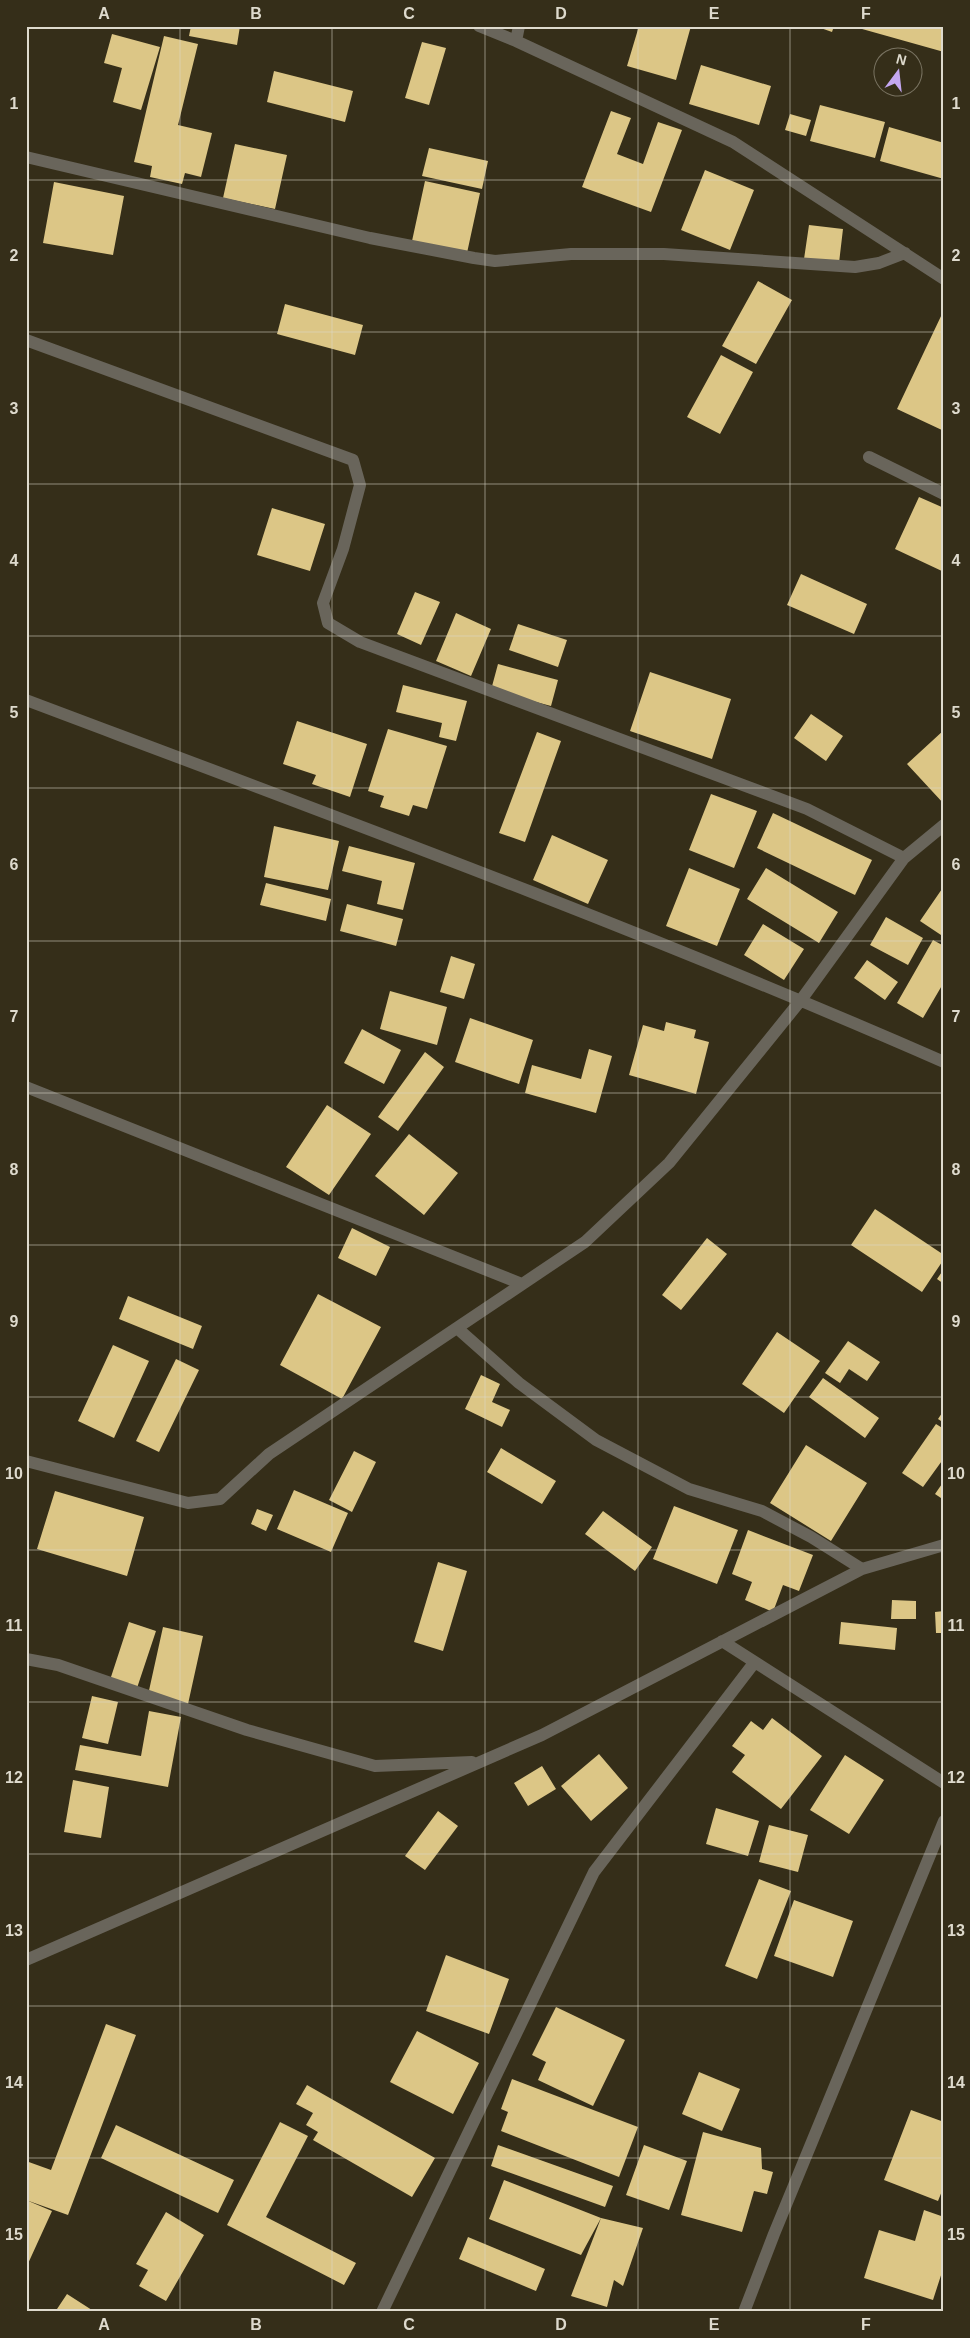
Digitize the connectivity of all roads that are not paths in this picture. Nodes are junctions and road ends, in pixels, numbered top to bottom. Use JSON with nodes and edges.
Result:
{"nodes":[{"id":1,"x":478,"y":26,"type":"edge"},
{"id":2,"x":519,"y":26,"type":"edge"},
{"id":3,"x":516,"y":41,"type":"junction"},
{"id":4,"x":26,"y":157,"type":"edge"},
{"id":5,"x":904,"y":253,"type":"junction"},
{"id":6,"x":944,"y":279,"type":"edge"},
{"id":7,"x":26,"y":340,"type":"edge"},
{"id":8,"x":869,"y":457,"type":"dead end"},
{"id":9,"x":944,"y":494,"type":"edge"},
{"id":10,"x":26,"y":700,"type":"edge"},
{"id":11,"x":944,"y":825,"type":"edge"},
{"id":12,"x":904,"y":858,"type":"junction"},
{"id":13,"x":801,"y":1000,"type":"junction"},
{"id":14,"x":944,"y":1062,"type":"edge"},
{"id":15,"x":26,"y":1087,"type":"edge"},
{"id":16,"x":522,"y":1284,"type":"junction"},
{"id":17,"x":457,"y":1328,"type":"junction"},
{"id":18,"x":26,"y":1461,"type":"edge"},
{"id":19,"x":944,"y":1544,"type":"edge"},
{"id":20,"x":862,"y":1569,"type":"junction"},
{"id":21,"x":722,"y":1641,"type":"junction"},
{"id":22,"x":26,"y":1659,"type":"edge"},
{"id":23,"x":754,"y":1663,"type":"junction"},
{"id":24,"x":479,"y":1762,"type":"junction"},
{"id":25,"x":944,"y":1783,"type":"edge"},
{"id":26,"x":944,"y":1821,"type":"edge"},
{"id":27,"x":26,"y":1960,"type":"edge"},
{"id":28,"x":382,"y":2312,"type":"edge"},
{"id":29,"x":744,"y":2312,"type":"edge"}],
"edges":[{"from":1,"to":3,"type":"street"},
{"from":2,"to":3,"type":"street"},
{"from":3,"to":5,"type":"street"},
{"from":4,"to":5,"type":"street"},
{"from":5,"to":6,"type":"street"},
{"from":7,"to":12,"type":"street"},
{"from":8,"to":9,"type":"street"},
{"from":10,"to":13,"type":"street"},
{"from":11,"to":12,"type":"street"},
{"from":12,"to":13,"type":"street"},
{"from":13,"to":14,"type":"street"},
{"from":13,"to":16,"type":"street"},
{"from":15,"to":16,"type":"street"},
{"from":16,"to":17,"type":"street"},
{"from":17,"to":18,"type":"street"},
{"from":17,"to":20,"type":"street"},
{"from":19,"to":20,"type":"street"},
{"from":20,"to":21,"type":"street"},
{"from":21,"to":23,"type":"street"},
{"from":21,"to":24,"type":"street"},
{"from":22,"to":24,"type":"street"},
{"from":23,"to":25,"type":"street"},
{"from":23,"to":28,"type":"street"},
{"from":24,"to":27,"type":"street"},
{"from":26,"to":29,"type":"street"}]}
